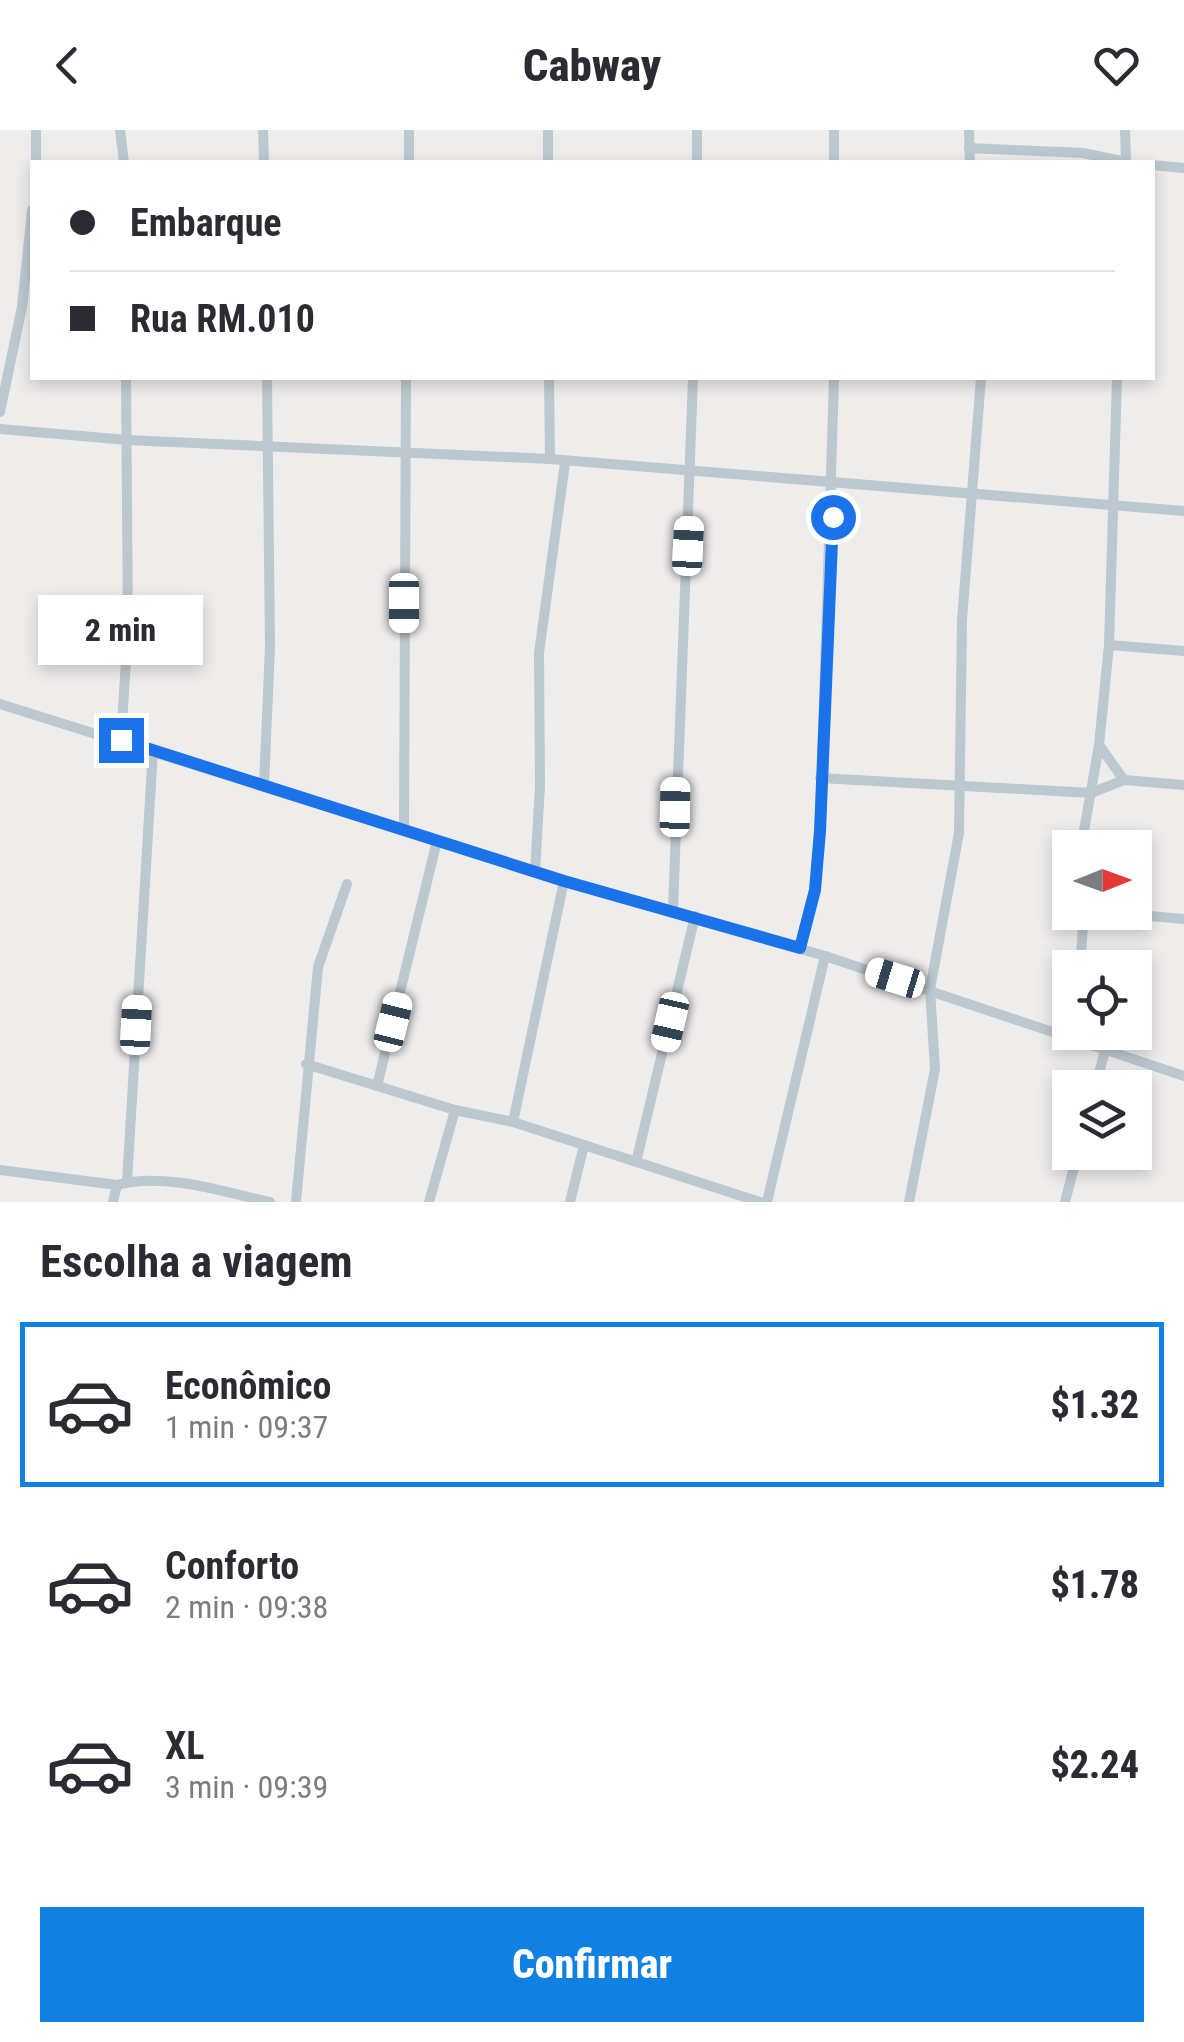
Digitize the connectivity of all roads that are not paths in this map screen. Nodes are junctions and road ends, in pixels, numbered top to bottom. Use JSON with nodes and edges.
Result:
{"nodes":[{"id":1,"x":36,"y":130,"type":"edge"},
{"id":2,"x":120,"y":130,"type":"edge"},
{"id":3,"x":263,"y":130,"type":"edge"},
{"id":4,"x":409,"y":130,"type":"edge"},
{"id":5,"x":548,"y":130,"type":"edge"},
{"id":6,"x":697,"y":130,"type":"edge"},
{"id":7,"x":834,"y":130,"type":"edge"},
{"id":8,"x":968,"y":130,"type":"edge"},
{"id":9,"x":1125,"y":130,"type":"edge"},
{"id":10,"x":968,"y":148,"type":"junction"},
{"id":11,"x":36,"y":160,"type":"edge"},
{"id":12,"x":124,"y":160,"type":"edge"},
{"id":13,"x":264,"y":160,"type":"edge"},
{"id":14,"x":409,"y":160,"type":"edge"},
{"id":15,"x":548,"y":160,"type":"edge"},
{"id":16,"x":696,"y":160,"type":"edge"},
{"id":17,"x":834,"y":160,"type":"edge"},
{"id":18,"x":970,"y":160,"type":"edge"},
{"id":19,"x":1116,"y":160,"type":"edge"},
{"id":20,"x":1126,"y":160,"type":"edge"},
{"id":21,"x":1155,"y":165,"type":"edge"},
{"id":22,"x":1184,"y":168,"type":"edge"},
{"id":23,"x":30,"y":229,"type":"edge"},
{"id":24,"x":126,"y":380,"type":"edge"},
{"id":25,"x":267,"y":380,"type":"edge"},
{"id":26,"x":406,"y":380,"type":"edge"},
{"id":27,"x":550,"y":380,"type":"edge"},
{"id":28,"x":693,"y":380,"type":"edge"},
{"id":29,"x":834,"y":380,"type":"edge"},
{"id":30,"x":981,"y":380,"type":"edge"},
{"id":31,"x":1117,"y":380,"type":"edge"},
{"id":32,"x":0,"y":412,"type":"edge"},
{"id":33,"x":0,"y":429,"type":"edge"},
{"id":34,"x":128,"y":440,"type":"junction"},
{"id":35,"x":268,"y":448,"type":"junction"},
{"id":36,"x":404,"y":452,"type":"junction"},
{"id":37,"x":550,"y":459,"type":"junction"},
{"id":38,"x":565,"y":462,"type":"junction"},
{"id":39,"x":692,"y":471,"type":"junction"},
{"id":40,"x":834,"y":481,"type":"junction"},
{"id":41,"x":969,"y":493,"type":"junction"},
{"id":42,"x":1112,"y":505,"type":"junction"},
{"id":43,"x":1184,"y":511,"type":"edge"},
{"id":44,"x":1110,"y":645,"type":"junction"},
{"id":45,"x":1184,"y":651,"type":"edge"},
{"id":46,"x":0,"y":704,"type":"edge"},
{"id":47,"x":121,"y":740,"type":"junction"},
{"id":48,"x":1099,"y":745,"type":"junction"},
{"id":49,"x":153,"y":750,"type":"junction"},
{"id":50,"x":820,"y":778,"type":"junction"},
{"id":51,"x":1124,"y":780,"type":"junction"},
{"id":52,"x":1184,"y":784,"type":"edge"},
{"id":53,"x":264,"y":786,"type":"junction"},
{"id":54,"x":959,"y":787,"type":"junction"},
{"id":55,"x":1091,"y":794,"type":"junction"},
{"id":56,"x":404,"y":830,"type":"junction"},
{"id":57,"x":1084,"y":830,"type":"edge"},
{"id":58,"x":437,"y":841,"type":"junction"},
{"id":59,"x":535,"y":872,"type":"junction"},
{"id":60,"x":564,"y":881,"type":"junction"},
{"id":61,"x":347,"y":884,"type":"dead end"},
{"id":62,"x":673,"y":909,"type":"junction"},
{"id":63,"x":696,"y":916,"type":"junction"},
{"id":64,"x":1152,"y":916,"type":"edge"},
{"id":65,"x":1184,"y":919,"type":"edge"},
{"id":66,"x":800,"y":948,"type":"junction"},
{"id":67,"x":825,"y":956,"type":"junction"},
{"id":68,"x":930,"y":989,"type":"junction"},
{"id":69,"x":1052,"y":1030,"type":"edge"},
{"id":70,"x":1105,"y":1050,"type":"joint"},
{"id":71,"x":306,"y":1064,"type":"junction"},
{"id":72,"x":1100,"y":1070,"type":"edge"},
{"id":73,"x":1184,"y":1076,"type":"edge"},
{"id":74,"x":377,"y":1086,"type":"junction"},
{"id":75,"x":456,"y":1110,"type":"junction"},
{"id":76,"x":513,"y":1122,"type":"junction"},
{"id":77,"x":584,"y":1145,"type":"junction"},
{"id":78,"x":636,"y":1162,"type":"junction"},
{"id":79,"x":0,"y":1170,"type":"edge"},
{"id":80,"x":1073,"y":1170,"type":"edge"},
{"id":81,"x":122,"y":1184,"type":"junction"},
{"id":82,"x":113,"y":1202,"type":"edge"},
{"id":83,"x":270,"y":1202,"type":"edge"},
{"id":84,"x":296,"y":1202,"type":"edge"},
{"id":85,"x":429,"y":1202,"type":"edge"},
{"id":86,"x":570,"y":1202,"type":"edge"},
{"id":87,"x":764,"y":1202,"type":"edge"},
{"id":88,"x":909,"y":1202,"type":"edge"},
{"id":89,"x":1065,"y":1202,"type":"edge"}],
"edges":[{"from":1,"to":11,"type":"street"},
{"from":2,"to":12,"type":"street"},
{"from":3,"to":13,"type":"street"},
{"from":4,"to":14,"type":"street"},
{"from":5,"to":15,"type":"street"},
{"from":6,"to":16,"type":"street"},
{"from":7,"to":17,"type":"street"},
{"from":8,"to":10,"type":"street"},
{"from":9,"to":20,"type":"street"},
{"from":10,"to":18,"type":"street"},
{"from":10,"to":19,"type":"street"},
{"from":21,"to":22,"type":"street"},
{"from":23,"to":32,"type":"street"},
{"from":24,"to":34,"type":"street"},
{"from":25,"to":35,"type":"street"},
{"from":26,"to":36,"type":"street"},
{"from":27,"to":37,"type":"street"},
{"from":28,"to":39,"type":"street"},
{"from":29,"to":40,"type":"street"},
{"from":30,"to":41,"type":"street"},
{"from":31,"to":42,"type":"street"},
{"from":33,"to":34,"type":"street"},
{"from":34,"to":35,"type":"street"},
{"from":34,"to":47,"type":"street"},
{"from":35,"to":36,"type":"street"},
{"from":35,"to":53,"type":"street"},
{"from":36,"to":37,"type":"street"},
{"from":36,"to":56,"type":"street"},
{"from":37,"to":38,"type":"street"},
{"from":38,"to":39,"type":"street"},
{"from":38,"to":59,"type":"street"},
{"from":39,"to":40,"type":"street"},
{"from":39,"to":62,"type":"street"},
{"from":40,"to":41,"type":"street"},
{"from":40,"to":50,"type":"street"},
{"from":41,"to":42,"type":"street"},
{"from":41,"to":54,"type":"street"},
{"from":42,"to":43,"type":"street"},
{"from":42,"to":44,"type":"street"},
{"from":44,"to":45,"type":"street"},
{"from":44,"to":48,"type":"street"},
{"from":46,"to":47,"type":"street"},
{"from":47,"to":49,"type":"street"},
{"from":48,"to":51,"type":"street"},
{"from":48,"to":55,"type":"street"},
{"from":49,"to":53,"type":"street"},
{"from":49,"to":81,"type":"street"},
{"from":50,"to":54,"type":"street"},
{"from":50,"to":66,"type":"street"},
{"from":51,"to":52,"type":"street"},
{"from":51,"to":55,"type":"street"},
{"from":53,"to":56,"type":"street"},
{"from":54,"to":55,"type":"street"},
{"from":54,"to":68,"type":"street"},
{"from":55,"to":57,"type":"street"},
{"from":56,"to":58,"type":"street"},
{"from":58,"to":59,"type":"street"},
{"from":58,"to":74,"type":"street"},
{"from":59,"to":60,"type":"street"},
{"from":60,"to":62,"type":"street"},
{"from":60,"to":76,"type":"street"},
{"from":61,"to":71,"type":"street"},
{"from":62,"to":63,"type":"street"},
{"from":63,"to":66,"type":"street"},
{"from":63,"to":78,"type":"street"},
{"from":64,"to":65,"type":"street"},
{"from":66,"to":67,"type":"street"},
{"from":67,"to":68,"type":"street"},
{"from":67,"to":87,"type":"street"},
{"from":68,"to":69,"type":"street"},
{"from":68,"to":88,"type":"street"},
{"from":70,"to":72,"type":"street"},
{"from":70,"to":73,"type":"street"},
{"from":71,"to":74,"type":"street"},
{"from":71,"to":84,"type":"street"},
{"from":74,"to":75,"type":"street"},
{"from":75,"to":76,"type":"street"},
{"from":75,"to":85,"type":"street"},
{"from":76,"to":77,"type":"street"},
{"from":77,"to":78,"type":"street"},
{"from":77,"to":86,"type":"street"},
{"from":78,"to":87,"type":"street"},
{"from":79,"to":81,"type":"street"},
{"from":80,"to":89,"type":"street"},
{"from":81,"to":82,"type":"street"},
{"from":81,"to":83,"type":"street"}]}
